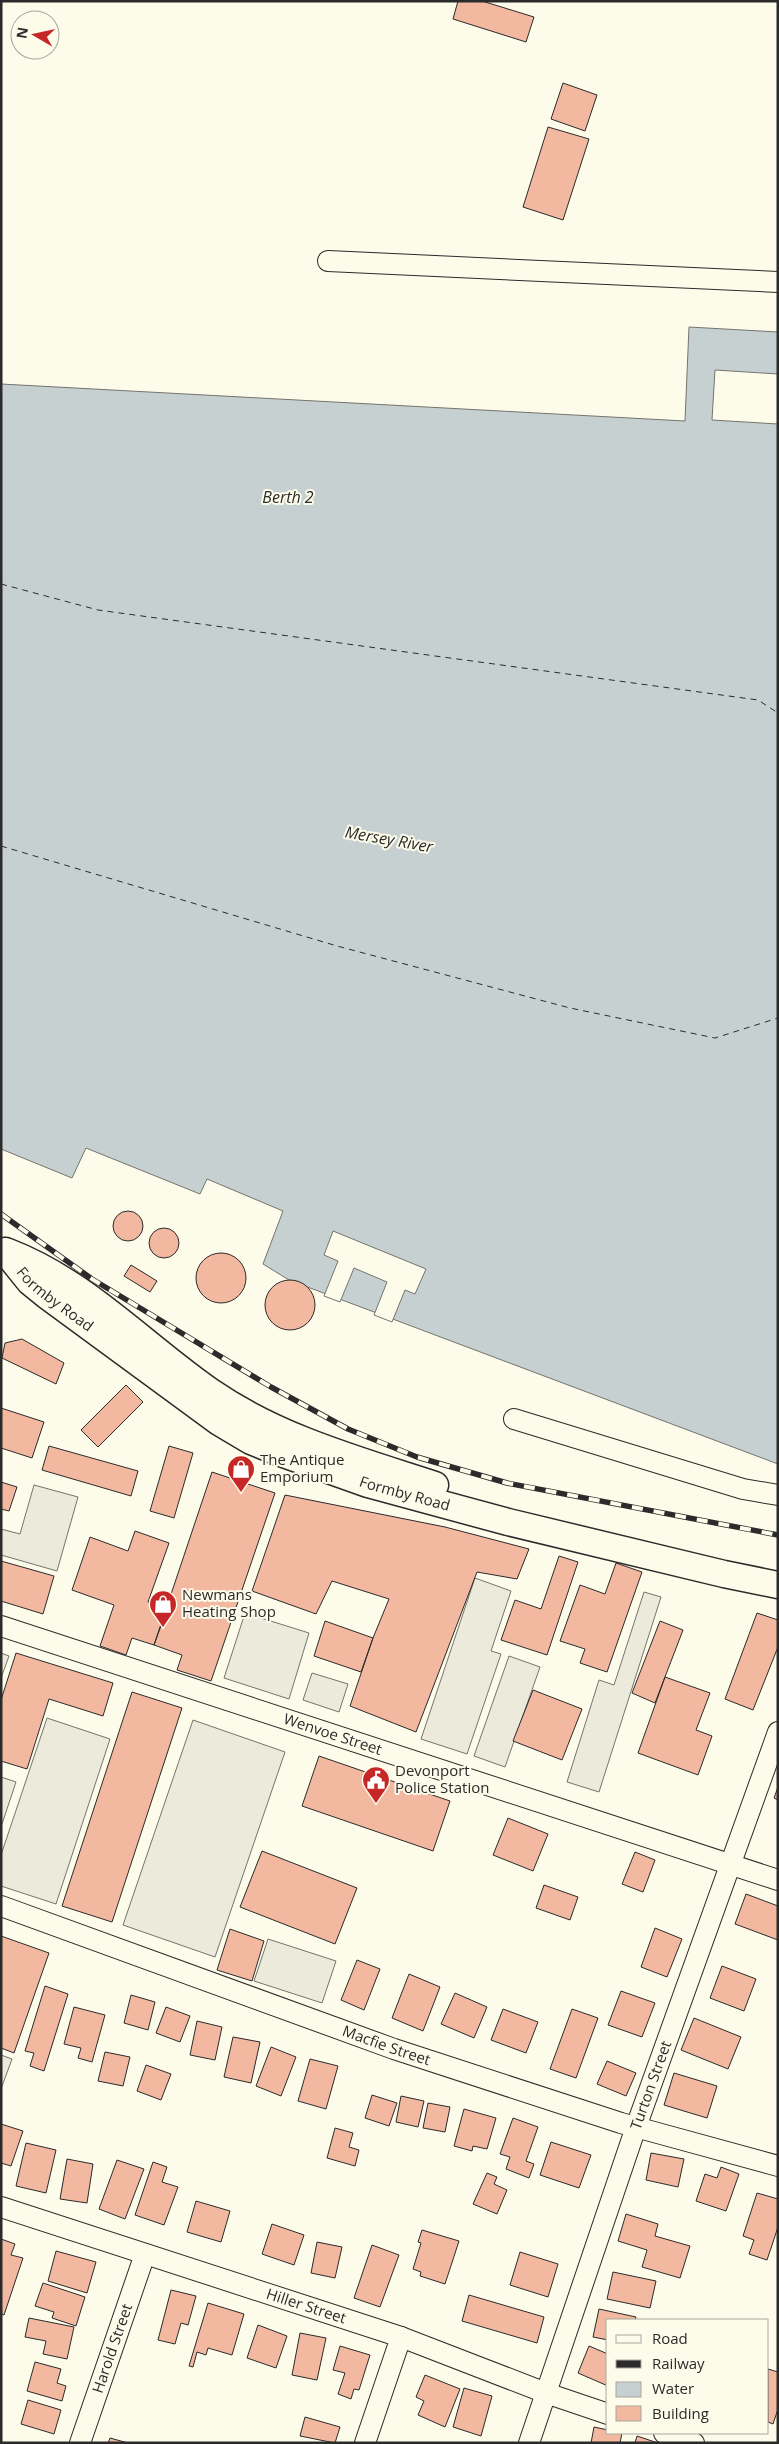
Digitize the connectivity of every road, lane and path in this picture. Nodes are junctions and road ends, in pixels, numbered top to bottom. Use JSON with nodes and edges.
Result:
{"nodes":[{"id":1,"x":328,"y":261,"type":"dead end"},
{"id":2,"x":778,"y":282,"type":"edge"},
{"id":3,"x":2,"y":1253,"type":"edge"},
{"id":4,"x":514,"y":1419,"type":"dead end"},
{"id":5,"x":778,"y":1495,"type":"edge"},
{"id":6,"x":778,"y":1569,"type":"edge"},
{"id":7,"x":778,"y":1584,"type":"edge"},
{"id":8,"x":1,"y":1626,"type":"edge"},
{"id":9,"x":778,"y":1732,"type":"edge"},
{"id":10,"x":731,"y":1866,"type":"junction"},
{"id":11,"x":778,"y":1880,"type":"edge"},
{"id":12,"x":1,"y":1906,"type":"edge"},
{"id":13,"x":636,"y":2127,"type":"junction"},
{"id":14,"x":778,"y":2166,"type":"edge"},
{"id":15,"x":1,"y":2207,"type":"edge"},
{"id":16,"x":144,"y":2254,"type":"junction"},
{"id":17,"x":401,"y":2337,"type":"junction"},
{"id":18,"x":546,"y":2393,"type":"junction"},
{"id":19,"x":606,"y":2413,"type":"edge"},
{"id":20,"x":667,"y":2434,"type":"edge"},
{"id":21,"x":80,"y":2443,"type":"edge"},
{"id":22,"x":365,"y":2443,"type":"edge"},
{"id":23,"x":528,"y":2443,"type":"edge"},
{"id":24,"x":694,"y":2443,"type":"edge"}],
"edges":[{"from":1,"to":2,"type":"street"},
{"from":3,"to":6,"type":"main road","name":"Formby Road"},
{"from":3,"to":7,"type":"main road","name":"Formby Road"},
{"from":4,"to":5,"type":"street"},
{"from":8,"to":10,"type":"street","name":"Wenvoe Street"},
{"from":9,"to":10,"type":"street","name":"Turton Street"},
{"from":10,"to":11,"type":"street","name":"Wenvoe Street"},
{"from":10,"to":13,"type":"street","name":"Turton Street"},
{"from":12,"to":13,"type":"street","name":"Macfie Street"},
{"from":13,"to":14,"type":"street","name":"Macfie Street"},
{"from":13,"to":18,"type":"street","name":"Turton Street"},
{"from":15,"to":16,"type":"street","name":"Hiller Street"},
{"from":16,"to":17,"type":"street","name":"Hiller Street"},
{"from":16,"to":21,"type":"street","name":"Harold Street"},
{"from":17,"to":18,"type":"street","name":"Hiller Street"},
{"from":17,"to":22,"type":"street"},
{"from":18,"to":19,"type":"street","name":"Hiller Street"},
{"from":18,"to":23,"type":"street","name":"Turton Street"},
{"from":20,"to":24,"type":"street"}]}
